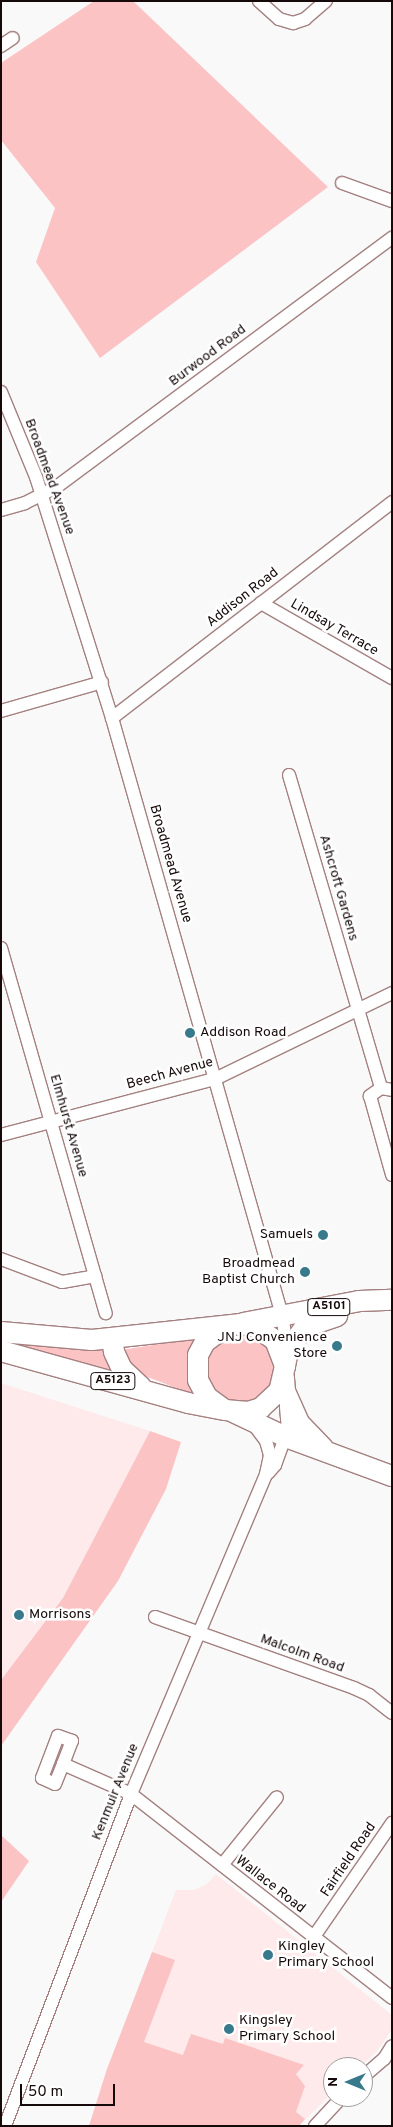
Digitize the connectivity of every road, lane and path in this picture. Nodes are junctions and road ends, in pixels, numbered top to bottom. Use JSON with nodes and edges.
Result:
{"nodes":[{"id":1,"x":259,"y":1,"type":"edge"},
{"id":2,"x":326,"y":1,"type":"edge"},
{"id":3,"x":13,"y":38,"type":"dead end"},
{"id":4,"x":1,"y":46,"type":"edge"},
{"id":5,"x":342,"y":183,"type":"dead end"},
{"id":6,"x":392,"y":201,"type":"edge"},
{"id":7,"x":392,"y":238,"type":"edge"},
{"id":8,"x":1,"y":392,"type":"edge"},
{"id":9,"x":42,"y":496,"type":"junction"},
{"id":10,"x":392,"y":502,"type":"edge"},
{"id":11,"x":1,"y":510,"type":"edge"},
{"id":12,"x":261,"y":603,"type":"junction"},
{"id":13,"x":392,"y":678,"type":"edge"},
{"id":14,"x":102,"y":682,"type":"junction"},
{"id":15,"x":1,"y":711,"type":"edge"},
{"id":16,"x":112,"y":718,"type":"junction"},
{"id":17,"x":289,"y":775,"type":"dead end"},
{"id":18,"x":1,"y":948,"type":"edge"},
{"id":19,"x":392,"y":993,"type":"edge"},
{"id":20,"x":358,"y":1010,"type":"junction"},
{"id":21,"x":215,"y":1079,"type":"junction"},
{"id":22,"x":386,"y":1089,"type":"edge"},
{"id":23,"x":51,"y":1120,"type":"junction"},
{"id":24,"x":1,"y":1135,"type":"edge"},
{"id":25,"x":392,"y":1174,"type":"edge"},
{"id":26,"x":1,"y":1259,"type":"edge"},
{"id":27,"x":95,"y":1276,"type":"junction"},
{"id":28,"x":384,"y":1301,"type":"edge"},
{"id":29,"x":106,"y":1312,"type":"dead end"},
{"id":30,"x":282,"y":1315,"type":"junction"},
{"id":31,"x":234,"y":1325,"type":"junction"},
{"id":32,"x":1,"y":1332,"type":"edge"},
{"id":33,"x":112,"y":1339,"type":"junction"},
{"id":34,"x":1,"y":1351,"type":"edge"},
{"id":35,"x":285,"y":1372,"type":"junction"},
{"id":36,"x":145,"y":1389,"type":"junction"},
{"id":37,"x":229,"y":1411,"type":"junction"},
{"id":38,"x":253,"y":1423,"type":"junction"},
{"id":39,"x":286,"y":1437,"type":"junction"},
{"id":40,"x":330,"y":1454,"type":"junction"},
{"id":41,"x":266,"y":1474,"type":"junction"},
{"id":42,"x":392,"y":1476,"type":"edge"},
{"id":43,"x":155,"y":1617,"type":"dead end"},
{"id":44,"x":197,"y":1633,"type":"junction"},
{"id":45,"x":392,"y":1713,"type":"edge"},
{"id":46,"x":64,"y":1764,"type":"dead end"},
{"id":47,"x":131,"y":1794,"type":"junction"},
{"id":48,"x":277,"y":1797,"type":"dead end"},
{"id":49,"x":392,"y":1823,"type":"edge"},
{"id":50,"x":222,"y":1865,"type":"junction"},
{"id":51,"x":313,"y":1938,"type":"junction"},
{"id":52,"x":392,"y":1998,"type":"edge"},
{"id":53,"x":392,"y":2046,"type":"edge"},
{"id":54,"x":373,"y":2068,"type":"edge"},
{"id":55,"x":333,"y":2107,"type":"edge"},
{"id":56,"x":4,"y":2126,"type":"edge"},
{"id":57,"x":315,"y":2126,"type":"edge"}],
"edges":[{"from":1,"to":2,"type":"street"},
{"from":3,"to":4,"type":"street"},
{"from":5,"to":6,"type":"street"},
{"from":7,"to":9,"type":"street","name":"Burwood Road"},
{"from":8,"to":9,"type":"street","name":"Broadmead Avenue"},
{"from":9,"to":11,"type":"street","name":"Burwood Road"},
{"from":9,"to":14,"type":"street","name":"Broadmead Avenue"},
{"from":10,"to":12,"type":"street","name":"Addison Road"},
{"from":12,"to":13,"type":"street","name":"Lindsay Terrace"},
{"from":12,"to":16,"type":"street","name":"Addison Road"},
{"from":14,"to":15,"type":"street"},
{"from":14,"to":16,"type":"street","name":"Broadmead Avenue"},
{"from":16,"to":21,"type":"street","name":"Broadmead Avenue"},
{"from":17,"to":20,"type":"street","name":"Ashcroft Gardens"},
{"from":18,"to":23,"type":"street","name":"Elmhurst Avenue"},
{"from":19,"to":20,"type":"street","name":"Beech Avenue"},
{"from":20,"to":21,"type":"street","name":"Beech Avenue"},
{"from":20,"to":22,"type":"street","name":"Ashcroft Gardens"},
{"from":21,"to":23,"type":"street","name":"Beech Avenue"},
{"from":21,"to":30,"type":"street","name":"Broadmead Avenue"},
{"from":22,"to":25,"type":"street"},
{"from":23,"to":24,"type":"street","name":"Beech Avenue"},
{"from":23,"to":27,"type":"street","name":"Elmhurst Avenue"},
{"from":26,"to":27,"type":"street"},
{"from":27,"to":29,"type":"street","name":"Elmhurst Avenue"},
{"from":28,"to":30,"type":"main road","number":"A5101"},
{"from":28,"to":35,"type":"main road","number":"A5101"},
{"from":30,"to":31,"type":"main road","number":"A5101"},
{"from":30,"to":35,"type":"street","name":"Broadmead Avenue"},
{"from":31,"to":33,"type":"main road"},
{"from":31,"to":35,"type":"main road"},
{"from":31,"to":37,"type":"main road"},
{"from":32,"to":33,"type":"main road"},
{"from":33,"to":36,"type":"main road"},
{"from":34,"to":36,"type":"main road","number":"A5123"},
{"from":35,"to":37,"type":"main road"},
{"from":35,"to":39,"type":"street","name":"Kenmuir Avenue"},
{"from":35,"to":40,"type":"main road","number":"A5123"},
{"from":36,"to":37,"type":"main road","number":"A5123"},
{"from":37,"to":38,"type":"main road","number":"A5123"},
{"from":38,"to":39,"type":"main road","number":"A5123"},
{"from":38,"to":41,"type":"street","name":"Kenmuir Avenue"},
{"from":39,"to":40,"type":"main road","number":"A5123"},
{"from":39,"to":41,"type":"street","name":"Kenmuir Avenue"},
{"from":40,"to":42,"type":"main road","number":"A5123"},
{"from":41,"to":44,"type":"street","name":"Kenmuir Avenue"},
{"from":43,"to":44,"type":"street","name":"Malcolm Road"},
{"from":44,"to":45,"type":"street","name":"Malcolm Road"},
{"from":44,"to":47,"type":"street","name":"Kenmuir Avenue"},
{"from":46,"to":47,"type":"street","name":"Wallace Road"},
{"from":47,"to":50,"type":"street","name":"Wallace Road"},
{"from":47,"to":56,"type":"street","name":"Kenmuir Avenue"},
{"from":48,"to":50,"type":"street"},
{"from":49,"to":51,"type":"street","name":"Fairfield Road"},
{"from":50,"to":51,"type":"street","name":"Wallace Road"},
{"from":51,"to":52,"type":"street","name":"Wallace Road"},
{"from":53,"to":54,"type":"street"},
{"from":55,"to":57,"type":"street"}]}
